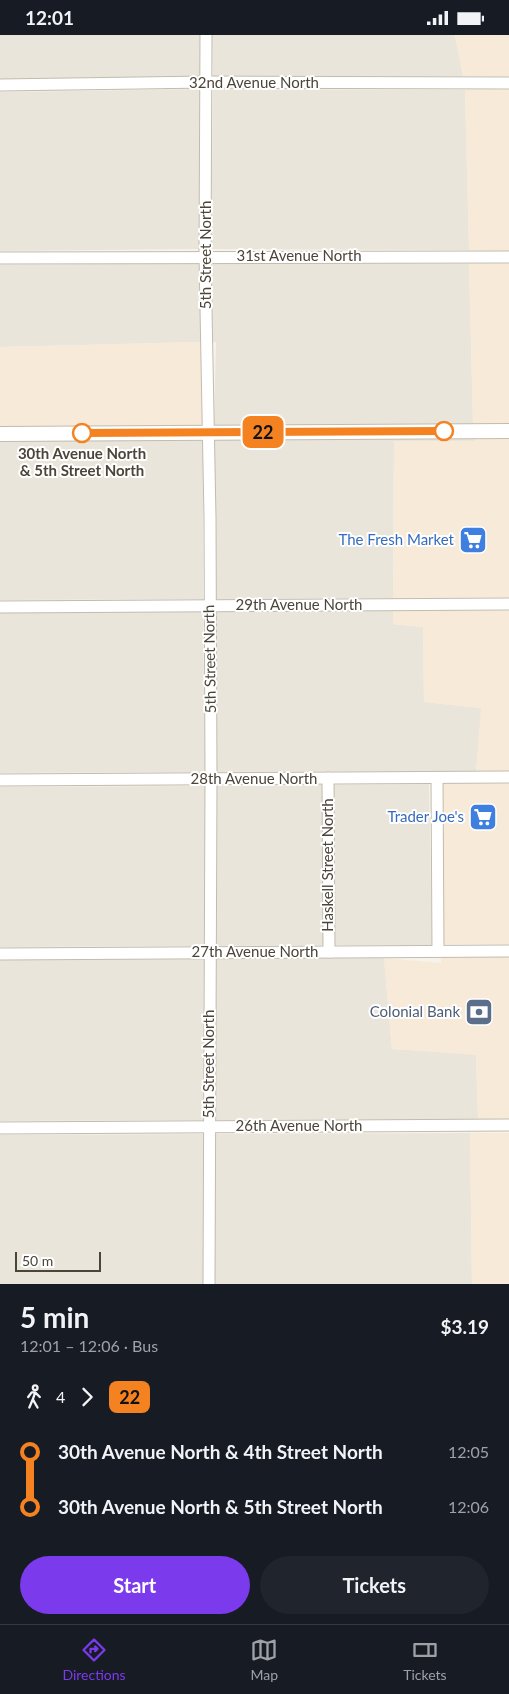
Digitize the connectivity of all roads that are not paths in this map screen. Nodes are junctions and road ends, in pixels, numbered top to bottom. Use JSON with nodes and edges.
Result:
{"nodes":[{"id":1,"x":206,"y":35,"type":"edge"},
{"id":2,"x":207,"y":83,"type":"junction"},
{"id":3,"x":509,"y":83,"type":"edge"},
{"id":4,"x":0,"y":85,"type":"edge"},
{"id":5,"x":205,"y":256,"type":"junction"},
{"id":6,"x":509,"y":257,"type":"edge"},
{"id":7,"x":0,"y":258,"type":"edge"},
{"id":8,"x":509,"y":431,"type":"edge"},
{"id":9,"x":208,"y":433,"type":"junction"},
{"id":10,"x":0,"y":434,"type":"edge"},
{"id":11,"x":509,"y":604,"type":"edge"},
{"id":12,"x":209,"y":605,"type":"junction"},
{"id":13,"x":0,"y":607,"type":"edge"},
{"id":14,"x":509,"y":777,"type":"edge"},
{"id":15,"x":328,"y":778,"type":"junction"},
{"id":16,"x":437,"y":778,"type":"junction"},
{"id":17,"x":211,"y":779,"type":"junction"},
{"id":18,"x":0,"y":780,"type":"edge"},
{"id":19,"x":438,"y":951,"type":"junction"},
{"id":20,"x":509,"y":951,"type":"edge"},
{"id":21,"x":329,"y":952,"type":"junction"},
{"id":22,"x":210,"y":953,"type":"junction"},
{"id":23,"x":0,"y":954,"type":"edge"},
{"id":24,"x":509,"y":1125,"type":"edge"},
{"id":25,"x":209,"y":1127,"type":"junction"},
{"id":26,"x":0,"y":1128,"type":"edge"},
{"id":27,"x":209,"y":1284,"type":"edge"}],
"edges":[{"from":1,"to":2,"type":"street","name":"5th Street North"},
{"from":2,"to":3,"type":"street","name":"32nd Avenue North"},
{"from":2,"to":4,"type":"street","name":"32nd Avenue North"},
{"from":2,"to":5,"type":"street","name":"5th Street North"},
{"from":5,"to":6,"type":"street","name":"31st Avenue North"},
{"from":5,"to":7,"type":"street","name":"31st Avenue North"},
{"from":5,"to":9,"type":"street","name":"5th Street North"},
{"from":8,"to":9,"type":"street"},
{"from":9,"to":10,"type":"street"},
{"from":9,"to":12,"type":"street","name":"5th Street North"},
{"from":11,"to":12,"type":"street","name":"29th Avenue North"},
{"from":12,"to":13,"type":"street","name":"29th Avenue North"},
{"from":12,"to":17,"type":"street","name":"5th Street North"},
{"from":14,"to":16,"type":"street","name":"28th Avenue North"},
{"from":15,"to":16,"type":"street","name":"28th Avenue North"},
{"from":15,"to":17,"type":"street","name":"28th Avenue North"},
{"from":15,"to":21,"type":"street","name":"Haskell Street North"},
{"from":16,"to":19,"type":"street"},
{"from":17,"to":18,"type":"street","name":"28th Avenue North"},
{"from":17,"to":22,"type":"street","name":"5th Street North"},
{"from":19,"to":20,"type":"street","name":"27th Avenue North"},
{"from":19,"to":21,"type":"street","name":"27th Avenue North"},
{"from":21,"to":22,"type":"street","name":"27th Avenue North"},
{"from":22,"to":23,"type":"street","name":"27th Avenue North"},
{"from":22,"to":25,"type":"street","name":"5th Street North"},
{"from":24,"to":25,"type":"street","name":"26th Avenue North"},
{"from":25,"to":26,"type":"street","name":"26th Avenue North"},
{"from":25,"to":27,"type":"street","name":"5th Street North"}]}
